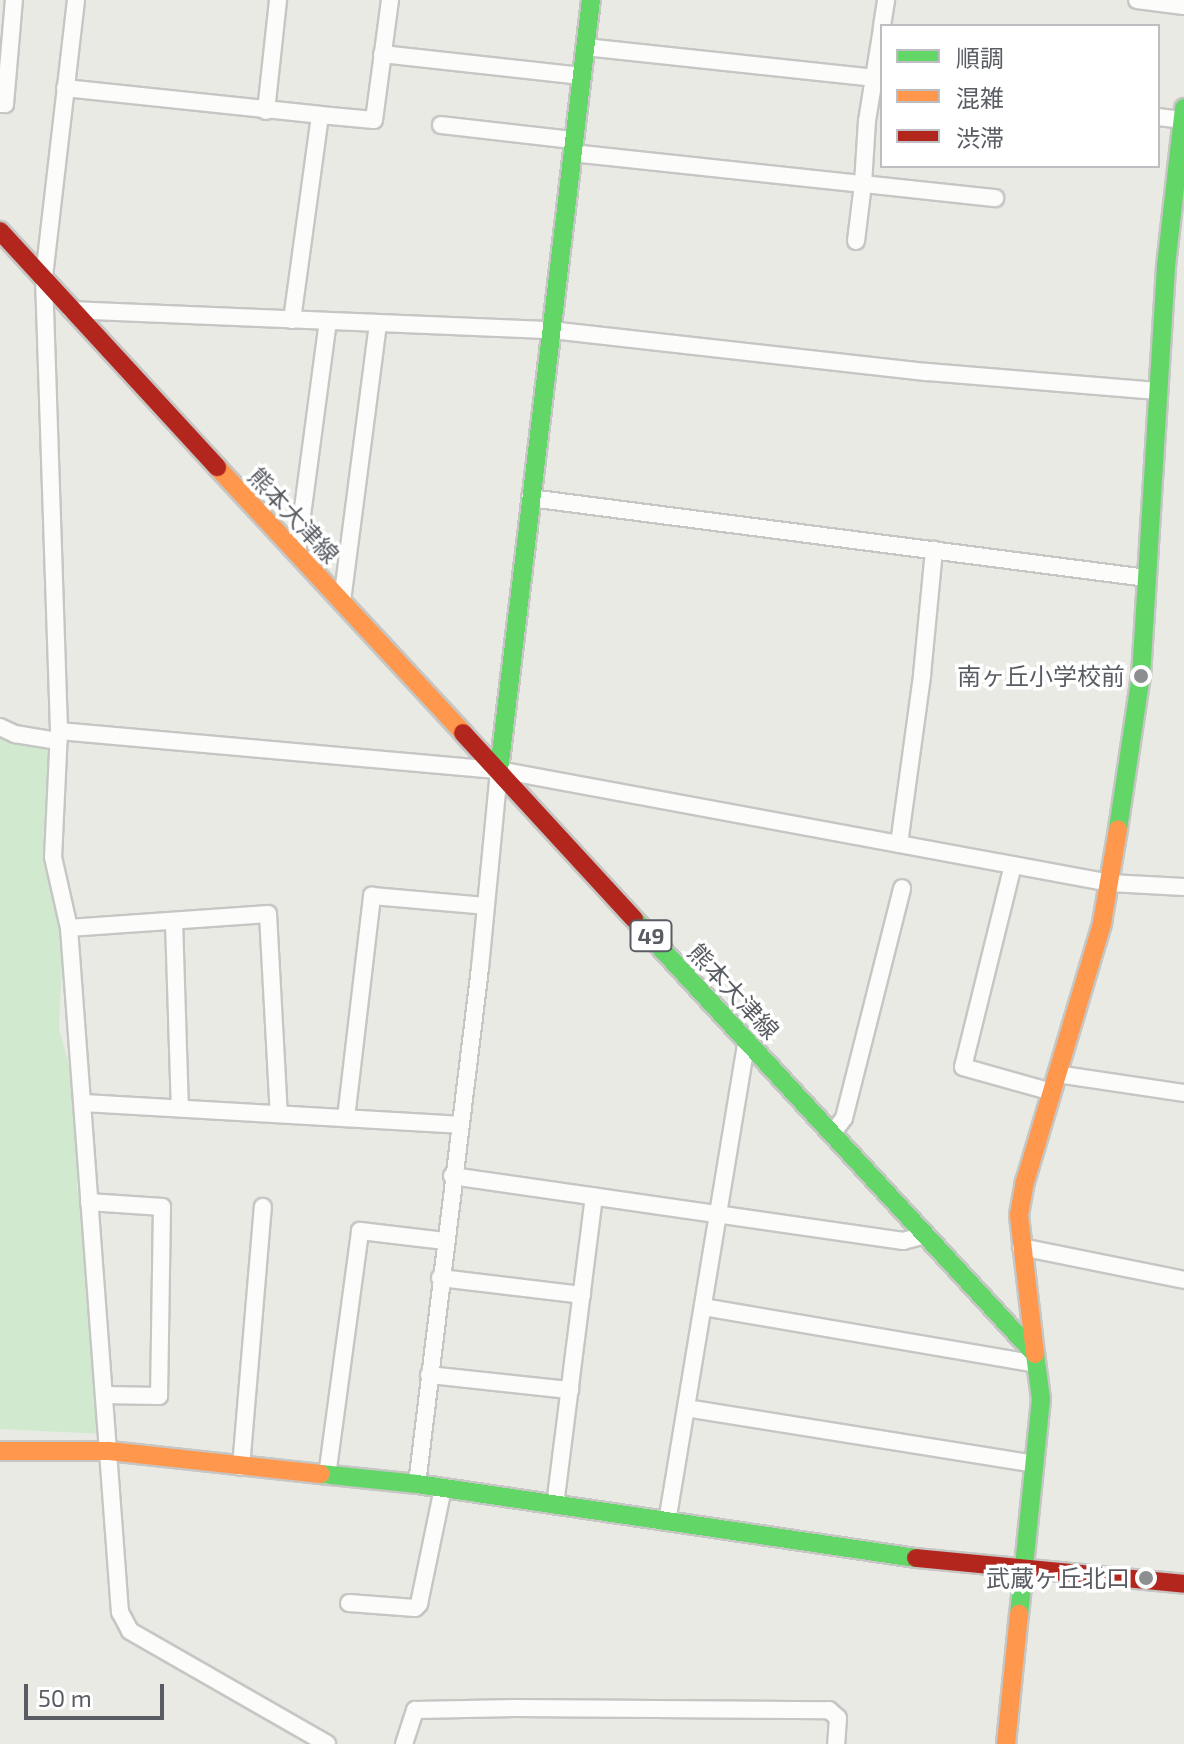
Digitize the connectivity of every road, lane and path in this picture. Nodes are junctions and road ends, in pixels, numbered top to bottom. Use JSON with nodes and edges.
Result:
{"nodes":[{"id":1,"x":14,"y":0,"type":"edge"},
{"id":2,"x":76,"y":0,"type":"edge"},
{"id":3,"x":278,"y":0,"type":"edge"},
{"id":4,"x":390,"y":0,"type":"edge"},
{"id":5,"x":591,"y":0,"type":"edge"},
{"id":6,"x":886,"y":0,"type":"edge"},
{"id":7,"x":1137,"y":0,"type":"edge"},
{"id":8,"x":1184,"y":6,"type":"edge"},
{"id":9,"x":882,"y":24,"type":"edge"},
{"id":10,"x":585,"y":47,"type":"junction"},
{"id":11,"x":880,"y":53,"type":"edge"},
{"id":12,"x":382,"y":54,"type":"junction"},
{"id":13,"x":582,"y":76,"type":"junction"},
{"id":14,"x":878,"y":79,"type":"edge"},
{"id":15,"x":65,"y":88,"type":"junction"},
{"id":16,"x":0,"y":104,"type":"edge"},
{"id":17,"x":266,"y":111,"type":"junction"},
{"id":18,"x":320,"y":115,"type":"junction"},
{"id":19,"x":1160,"y":117,"type":"edge"},
{"id":20,"x":1183,"y":123,"type":"edge"},
{"id":21,"x":441,"y":125,"type":"dead end"},
{"id":22,"x":573,"y":147,"type":"junction"},
{"id":23,"x":863,"y":184,"type":"junction"},
{"id":24,"x":995,"y":198,"type":"dead end"},
{"id":25,"x":0,"y":231,"type":"edge"},
{"id":26,"x":856,"y":241,"type":"dead end"},
{"id":27,"x":1175,"y":268,"type":"edge"},
{"id":28,"x":44,"y":278,"type":"junction"},
{"id":29,"x":70,"y":310,"type":"junction"},
{"id":30,"x":292,"y":320,"type":"junction"},
{"id":31,"x":328,"y":321,"type":"junction"},
{"id":32,"x":378,"y":323,"type":"junction"},
{"id":33,"x":551,"y":330,"type":"junction"},
{"id":34,"x":1158,"y":391,"type":"junction"},
{"id":35,"x":530,"y":498,"type":"junction"},
{"id":36,"x":934,"y":550,"type":"junction"},
{"id":37,"x":297,"y":553,"type":"junction"},
{"id":38,"x":1147,"y":578,"type":"junction"},
{"id":39,"x":342,"y":601,"type":"junction"},
{"id":40,"x":0,"y":727,"type":"edge"},
{"id":41,"x":59,"y":736,"type":"junction"},
{"id":42,"x":499,"y":770,"type":"junction"},
{"id":43,"x":899,"y":844,"type":"junction"},
{"id":44,"x":1013,"y":865,"type":"junction"},
{"id":45,"x":1110,"y":883,"type":"junction"},
{"id":46,"x":1184,"y":887,"type":"edge"},
{"id":47,"x":902,"y":888,"type":"dead end"},
{"id":48,"x":486,"y":906,"type":"junction"},
{"id":49,"x":174,"y":921,"type":"junction"},
{"id":50,"x":69,"y":928,"type":"junction"},
{"id":51,"x":747,"y":1041,"type":"junction"},
{"id":52,"x":1054,"y":1083,"type":"junction"},
{"id":53,"x":1184,"y":1093,"type":"edge"},
{"id":54,"x":83,"y":1103,"type":"junction"},
{"id":55,"x":180,"y":1108,"type":"junction"},
{"id":56,"x":279,"y":1114,"type":"junction"},
{"id":57,"x":346,"y":1118,"type":"junction"},
{"id":58,"x":459,"y":1125,"type":"junction"},
{"id":59,"x":832,"y":1134,"type":"junction"},
{"id":60,"x":452,"y":1176,"type":"junction"},
{"id":61,"x":594,"y":1196,"type":"junction"},
{"id":62,"x":89,"y":1202,"type":"junction"},
{"id":63,"x":263,"y":1207,"type":"dead end"},
{"id":64,"x":718,"y":1213,"type":"junction"},
{"id":65,"x":926,"y":1235,"type":"junction"},
{"id":66,"x":445,"y":1241,"type":"junction"},
{"id":67,"x":1021,"y":1247,"type":"junction"},
{"id":68,"x":440,"y":1278,"type":"junction"},
{"id":69,"x":1184,"y":1280,"type":"edge"},
{"id":70,"x":582,"y":1295,"type":"junction"},
{"id":71,"x":703,"y":1307,"type":"junction"},
{"id":72,"x":1036,"y":1359,"type":"junction"},
{"id":73,"x":429,"y":1375,"type":"junction"},
{"id":74,"x":570,"y":1390,"type":"junction"},
{"id":75,"x":104,"y":1395,"type":"junction"},
{"id":76,"x":686,"y":1408,"type":"junction"},
{"id":77,"x":0,"y":1451,"type":"edge"},
{"id":78,"x":109,"y":1451,"type":"junction"},
{"id":79,"x":1035,"y":1464,"type":"junction"},
{"id":80,"x":241,"y":1467,"type":"junction"},
{"id":81,"x":327,"y":1476,"type":"junction"},
{"id":82,"x":417,"y":1484,"type":"junction"},
{"id":83,"x":443,"y":1488,"type":"junction"},
{"id":84,"x":555,"y":1505,"type":"junction"},
{"id":85,"x":667,"y":1522,"type":"junction"},
{"id":86,"x":1024,"y":1566,"type":"junction"},
{"id":87,"x":1184,"y":1584,"type":"edge"},
{"id":88,"x":349,"y":1603,"type":"dead end"},
{"id":89,"x":327,"y":1744,"type":"edge"},
{"id":90,"x":404,"y":1744,"type":"edge"},
{"id":91,"x":836,"y":1744,"type":"edge"},
{"id":92,"x":1006,"y":1744,"type":"edge"}],
"edges":[{"from":1,"to":16,"type":"street"},
{"from":2,"to":15,"type":"street"},
{"from":3,"to":17,"type":"street"},
{"from":4,"to":12,"type":"street"},
{"from":5,"to":10,"type":"street"},
{"from":6,"to":9,"type":"street"},
{"from":7,"to":8,"type":"street"},
{"from":10,"to":13,"type":"street"},
{"from":10,"to":14,"type":"street"},
{"from":11,"to":14,"type":"street"},
{"from":12,"to":13,"type":"street"},
{"from":12,"to":18,"type":"street"},
{"from":13,"to":22,"type":"street"},
{"from":14,"to":23,"type":"street"},
{"from":15,"to":17,"type":"street"},
{"from":15,"to":28,"type":"street"},
{"from":17,"to":18,"type":"street"},
{"from":18,"to":30,"type":"street"},
{"from":19,"to":20,"type":"street"},
{"from":20,"to":27,"type":"street"},
{"from":21,"to":22,"type":"street"},
{"from":22,"to":23,"type":"street"},
{"from":22,"to":33,"type":"street"},
{"from":23,"to":24,"type":"street"},
{"from":23,"to":26,"type":"street"},
{"from":25,"to":28,"type":"street","name":"熊本大津線","number":"49"},
{"from":27,"to":34,"type":"street"},
{"from":28,"to":29,"type":"street","name":"熊本大津線","number":"49"},
{"from":28,"to":41,"type":"street"},
{"from":29,"to":30,"type":"street"},
{"from":29,"to":37,"type":"street","name":"熊本大津線","number":"49"},
{"from":30,"to":31,"type":"street"},
{"from":31,"to":32,"type":"street"},
{"from":31,"to":37,"type":"street"},
{"from":32,"to":33,"type":"street"},
{"from":32,"to":39,"type":"street"},
{"from":33,"to":34,"type":"street"},
{"from":33,"to":35,"type":"street"},
{"from":34,"to":38,"type":"street"},
{"from":35,"to":36,"type":"street"},
{"from":35,"to":42,"type":"street"},
{"from":36,"to":38,"type":"street"},
{"from":36,"to":43,"type":"street"},
{"from":37,"to":39,"type":"street","name":"熊本大津線","number":"49"},
{"from":38,"to":45,"type":"street"},
{"from":39,"to":42,"type":"street","name":"熊本大津線","number":"49"},
{"from":40,"to":41,"type":"street"},
{"from":41,"to":42,"type":"street"},
{"from":41,"to":50,"type":"street"},
{"from":42,"to":43,"type":"street"},
{"from":42,"to":48,"type":"street"},
{"from":42,"to":51,"type":"street","name":"熊本大津線","number":"49"},
{"from":43,"to":44,"type":"street"},
{"from":44,"to":45,"type":"street"},
{"from":44,"to":52,"type":"street"},
{"from":45,"to":46,"type":"street"},
{"from":45,"to":52,"type":"street"},
{"from":47,"to":59,"type":"street"},
{"from":48,"to":57,"type":"street"},
{"from":48,"to":58,"type":"street"},
{"from":49,"to":50,"type":"street"},
{"from":49,"to":55,"type":"street"},
{"from":49,"to":56,"type":"street"},
{"from":50,"to":54,"type":"street"},
{"from":51,"to":59,"type":"street","name":"熊本大津線","number":"49"},
{"from":51,"to":64,"type":"street"},
{"from":52,"to":53,"type":"street"},
{"from":52,"to":67,"type":"street"},
{"from":54,"to":55,"type":"street"},
{"from":54,"to":62,"type":"street"},
{"from":55,"to":56,"type":"street"},
{"from":56,"to":57,"type":"street"},
{"from":57,"to":58,"type":"street"},
{"from":58,"to":60,"type":"street"},
{"from":59,"to":65,"type":"street","name":"熊本大津線","number":"49"},
{"from":60,"to":61,"type":"street"},
{"from":60,"to":66,"type":"street"},
{"from":61,"to":64,"type":"street"},
{"from":61,"to":70,"type":"street"},
{"from":62,"to":75,"type":"street"},
{"from":62,"to":75,"type":"street"},
{"from":63,"to":80,"type":"street"},
{"from":64,"to":65,"type":"street"},
{"from":64,"to":71,"type":"street"},
{"from":65,"to":72,"type":"street","name":"熊本大津線","number":"49"},
{"from":66,"to":68,"type":"street"},
{"from":66,"to":81,"type":"street"},
{"from":67,"to":69,"type":"street"},
{"from":67,"to":72,"type":"street"},
{"from":68,"to":70,"type":"street"},
{"from":68,"to":73,"type":"street"},
{"from":70,"to":74,"type":"street"},
{"from":71,"to":72,"type":"street"},
{"from":71,"to":76,"type":"street"},
{"from":72,"to":79,"type":"street"},
{"from":73,"to":74,"type":"street"},
{"from":73,"to":82,"type":"street"},
{"from":74,"to":84,"type":"street"},
{"from":75,"to":78,"type":"street"},
{"from":76,"to":79,"type":"street"},
{"from":76,"to":85,"type":"street"},
{"from":77,"to":78,"type":"street"},
{"from":78,"to":80,"type":"street"},
{"from":78,"to":89,"type":"street"},
{"from":79,"to":86,"type":"street"},
{"from":80,"to":81,"type":"street"},
{"from":81,"to":82,"type":"street"},
{"from":82,"to":83,"type":"street"},
{"from":83,"to":84,"type":"street"},
{"from":83,"to":88,"type":"street"},
{"from":84,"to":85,"type":"street"},
{"from":85,"to":86,"type":"street"},
{"from":86,"to":87,"type":"street"},
{"from":86,"to":92,"type":"street"},
{"from":90,"to":91,"type":"street"}]}
